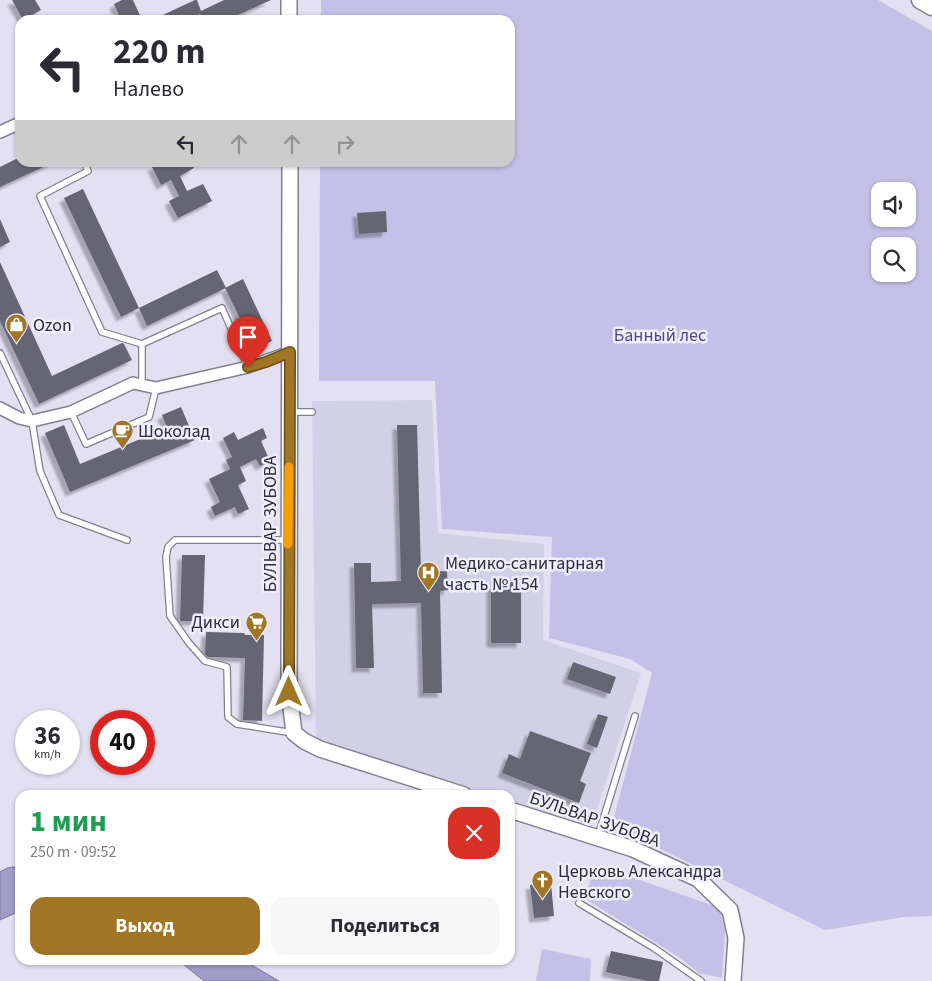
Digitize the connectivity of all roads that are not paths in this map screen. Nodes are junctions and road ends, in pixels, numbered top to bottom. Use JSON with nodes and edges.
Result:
{"nodes":[{"id":1,"x":289,"y":0,"type":"edge"},
{"id":2,"x":920,"y":0,"type":"edge"},
{"id":3,"x":932,"y":7,"type":"edge"},
{"id":4,"x":289,"y":15,"type":"edge"},
{"id":5,"x":15,"y":125,"type":"edge"},
{"id":6,"x":0,"y":132,"type":"edge"},
{"id":7,"x":86,"y":167,"type":"edge"},
{"id":8,"x":290,"y":167,"type":"edge"},
{"id":9,"x":142,"y":344,"type":"junction"},
{"id":10,"x":290,"y":352,"type":"junction"},
{"id":11,"x":0,"y":353,"type":"edge"},
{"id":12,"x":248,"y":367,"type":"junction"},
{"id":13,"x":142,"y":386,"type":"junction"},
{"id":14,"x":156,"y":388,"type":"junction"},
{"id":15,"x":0,"y":408,"type":"edge"},
{"id":16,"x":71,"y":412,"type":"junction"},
{"id":17,"x":290,"y":412,"type":"junction"},
{"id":18,"x":312,"y":412,"type":"dead end"},
{"id":19,"x":32,"y":421,"type":"junction"},
{"id":20,"x":127,"y":540,"type":"dead end"},
{"id":21,"x":288,"y":540,"type":"junction"},
{"id":22,"x":635,"y":716,"type":"dead end"},
{"id":23,"x":294,"y":733,"type":"junction"},
{"id":24,"x":448,"y":790,"type":"edge"},
{"id":25,"x":515,"y":812,"type":"edge"},
{"id":26,"x":597,"y":837,"type":"junction"},
{"id":27,"x":579,"y":903,"type":"dead end"},
{"id":28,"x":701,"y":981,"type":"edge"},
{"id":29,"x":732,"y":981,"type":"edge"}],
"edges":[{"from":1,"to":4,"type":"street"},
{"from":2,"to":3,"type":"main road"},
{"from":5,"to":6,"type":"street"},
{"from":7,"to":9,"type":"lane"},
{"from":8,"to":10,"type":"street","name":"БУЛЬВАР ЗУБОВА"},
{"from":9,"to":12,"type":"lane"},
{"from":9,"to":13,"type":"lane"},
{"from":10,"to":12,"type":"street"},
{"from":10,"to":17,"type":"street","name":"БУЛЬВАР ЗУБОВА"},
{"from":11,"to":19,"type":"lane"},
{"from":12,"to":14,"type":"street"},
{"from":13,"to":14,"type":"street"},
{"from":13,"to":16,"type":"street"},
{"from":14,"to":16,"type":"lane"},
{"from":15,"to":19,"type":"street"},
{"from":16,"to":19,"type":"street"},
{"from":17,"to":18,"type":"lane"},
{"from":17,"to":21,"type":"street","name":"БУЛЬВАР ЗУБОВА"},
{"from":19,"to":20,"type":"lane"},
{"from":21,"to":23,"type":"street","name":"БУЛЬВАР ЗУБОВА"},
{"from":21,"to":23,"type":"lane"},
{"from":22,"to":26,"type":"lane"},
{"from":23,"to":24,"type":"street"},
{"from":25,"to":26,"type":"street","name":"БУЛЬВАР ЗУБОВА"},
{"from":26,"to":29,"type":"street","name":"БУЛЬВАР ЗУБОВА"},
{"from":27,"to":28,"type":"lane"}]}
